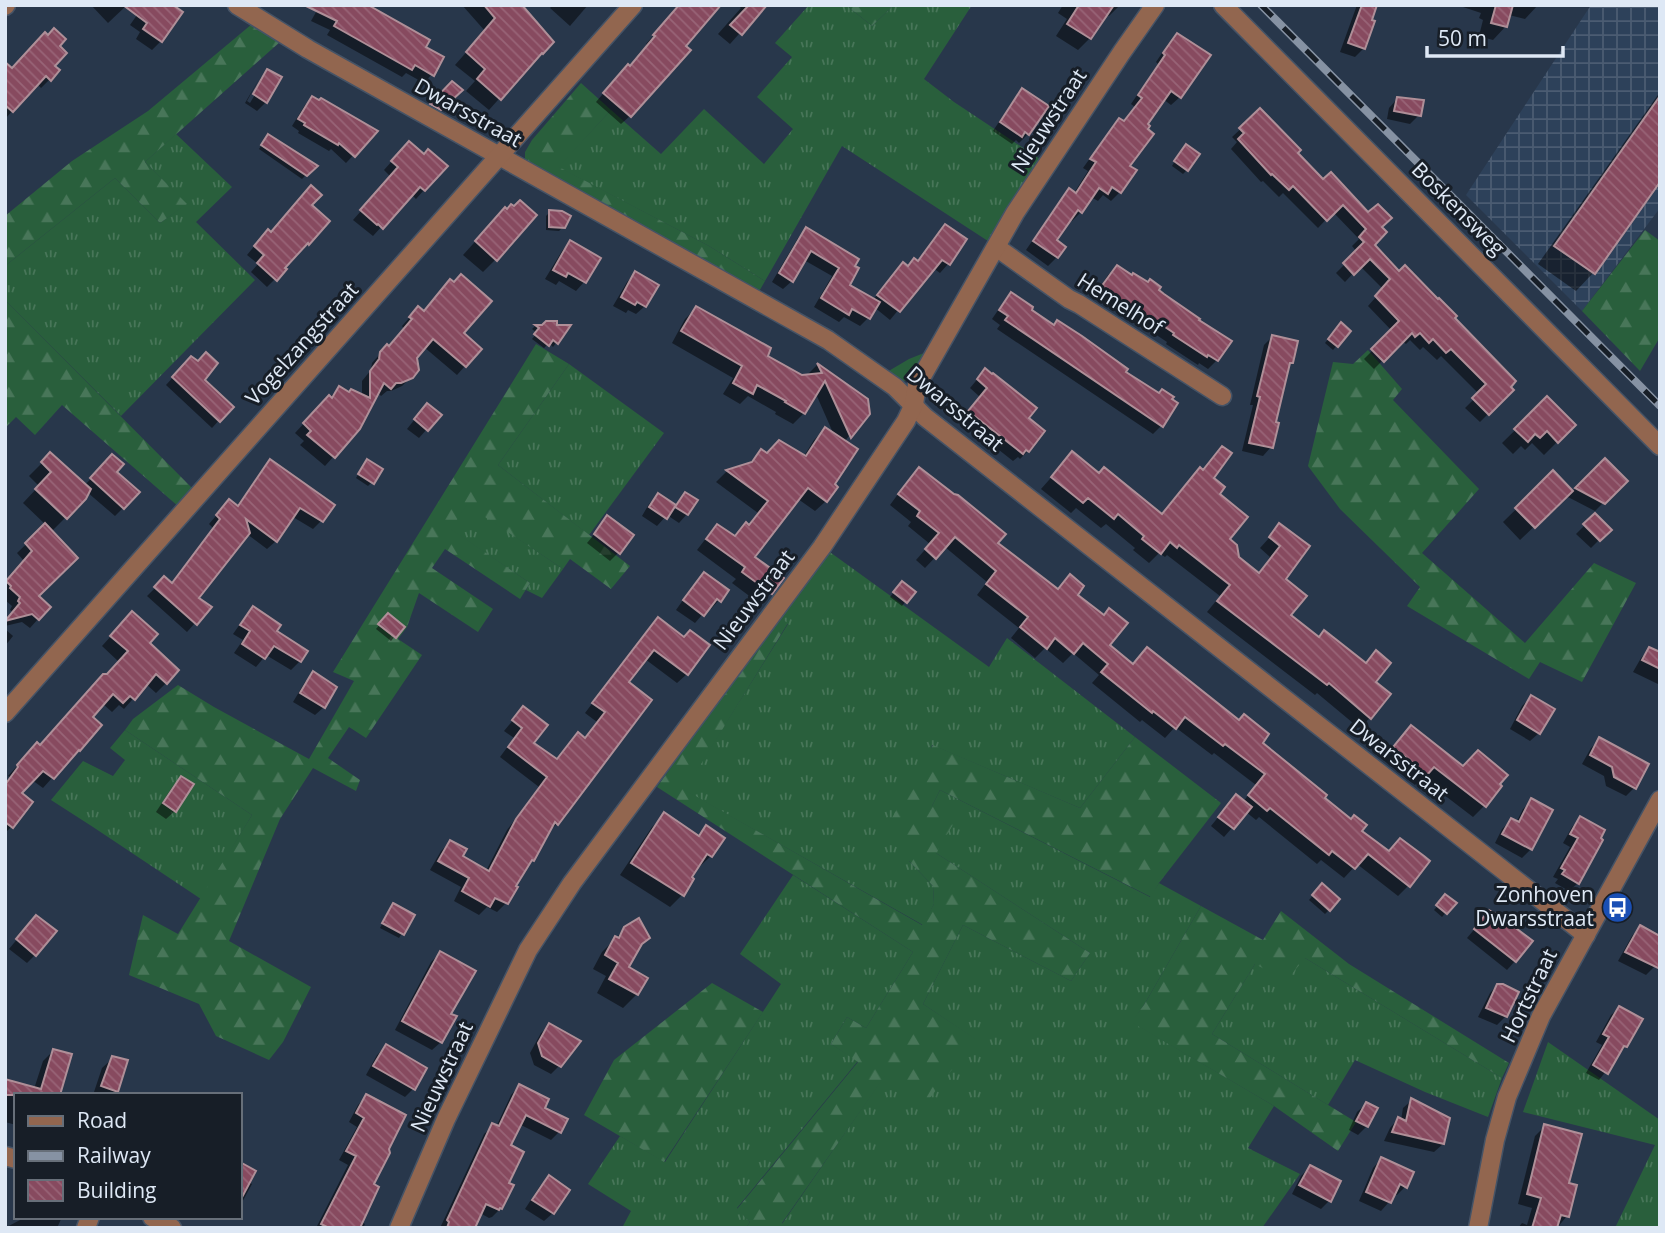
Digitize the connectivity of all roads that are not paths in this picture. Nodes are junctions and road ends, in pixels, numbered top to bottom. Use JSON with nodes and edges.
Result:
{"nodes":[{"id":1,"x":237,"y":5,"type":"edge"},
{"id":2,"x":633,"y":5,"type":"edge"},
{"id":3,"x":1155,"y":5,"type":"edge"},
{"id":4,"x":1223,"y":5,"type":"edge"},
{"id":5,"x":500,"y":156,"type":"junction"},
{"id":6,"x":996,"y":247,"type":"junction"},
{"id":7,"x":1222,"y":396,"type":"dead end"},
{"id":8,"x":914,"y":404,"type":"junction"},
{"id":9,"x":1660,"y":446,"type":"edge"},
{"id":10,"x":5,"y":713,"type":"edge"},
{"id":11,"x":1660,"y":800,"type":"edge"},
{"id":12,"x":1586,"y":935,"type":"junction"},
{"id":13,"x":156,"y":1219,"type":"edge"},
{"id":14,"x":172,"y":1228,"type":"edge"},
{"id":15,"x":399,"y":1228,"type":"edge"},
{"id":16,"x":1478,"y":1228,"type":"edge"}],
"edges":[{"from":1,"to":5,"type":"street","name":"Dwarsstraat"},
{"from":2,"to":5,"type":"street","name":"Vogelzangstraat"},
{"from":3,"to":6,"type":"street","name":"Nieuwstraat"},
{"from":4,"to":9,"type":"street","name":"Boskensweg"},
{"from":5,"to":8,"type":"street","name":"Dwarsstraat"},
{"from":5,"to":10,"type":"street","name":"Vogelzangstraat"},
{"from":6,"to":7,"type":"street","name":"Hemelhof"},
{"from":6,"to":8,"type":"street","name":"Nieuwstraat"},
{"from":8,"to":12,"type":"street","name":"Dwarsstraat"},
{"from":8,"to":15,"type":"street","name":"Nieuwstraat"},
{"from":11,"to":12,"type":"street","name":"Hortstraat"},
{"from":12,"to":16,"type":"street","name":"Hortstraat"},
{"from":13,"to":14,"type":"street"}]}
